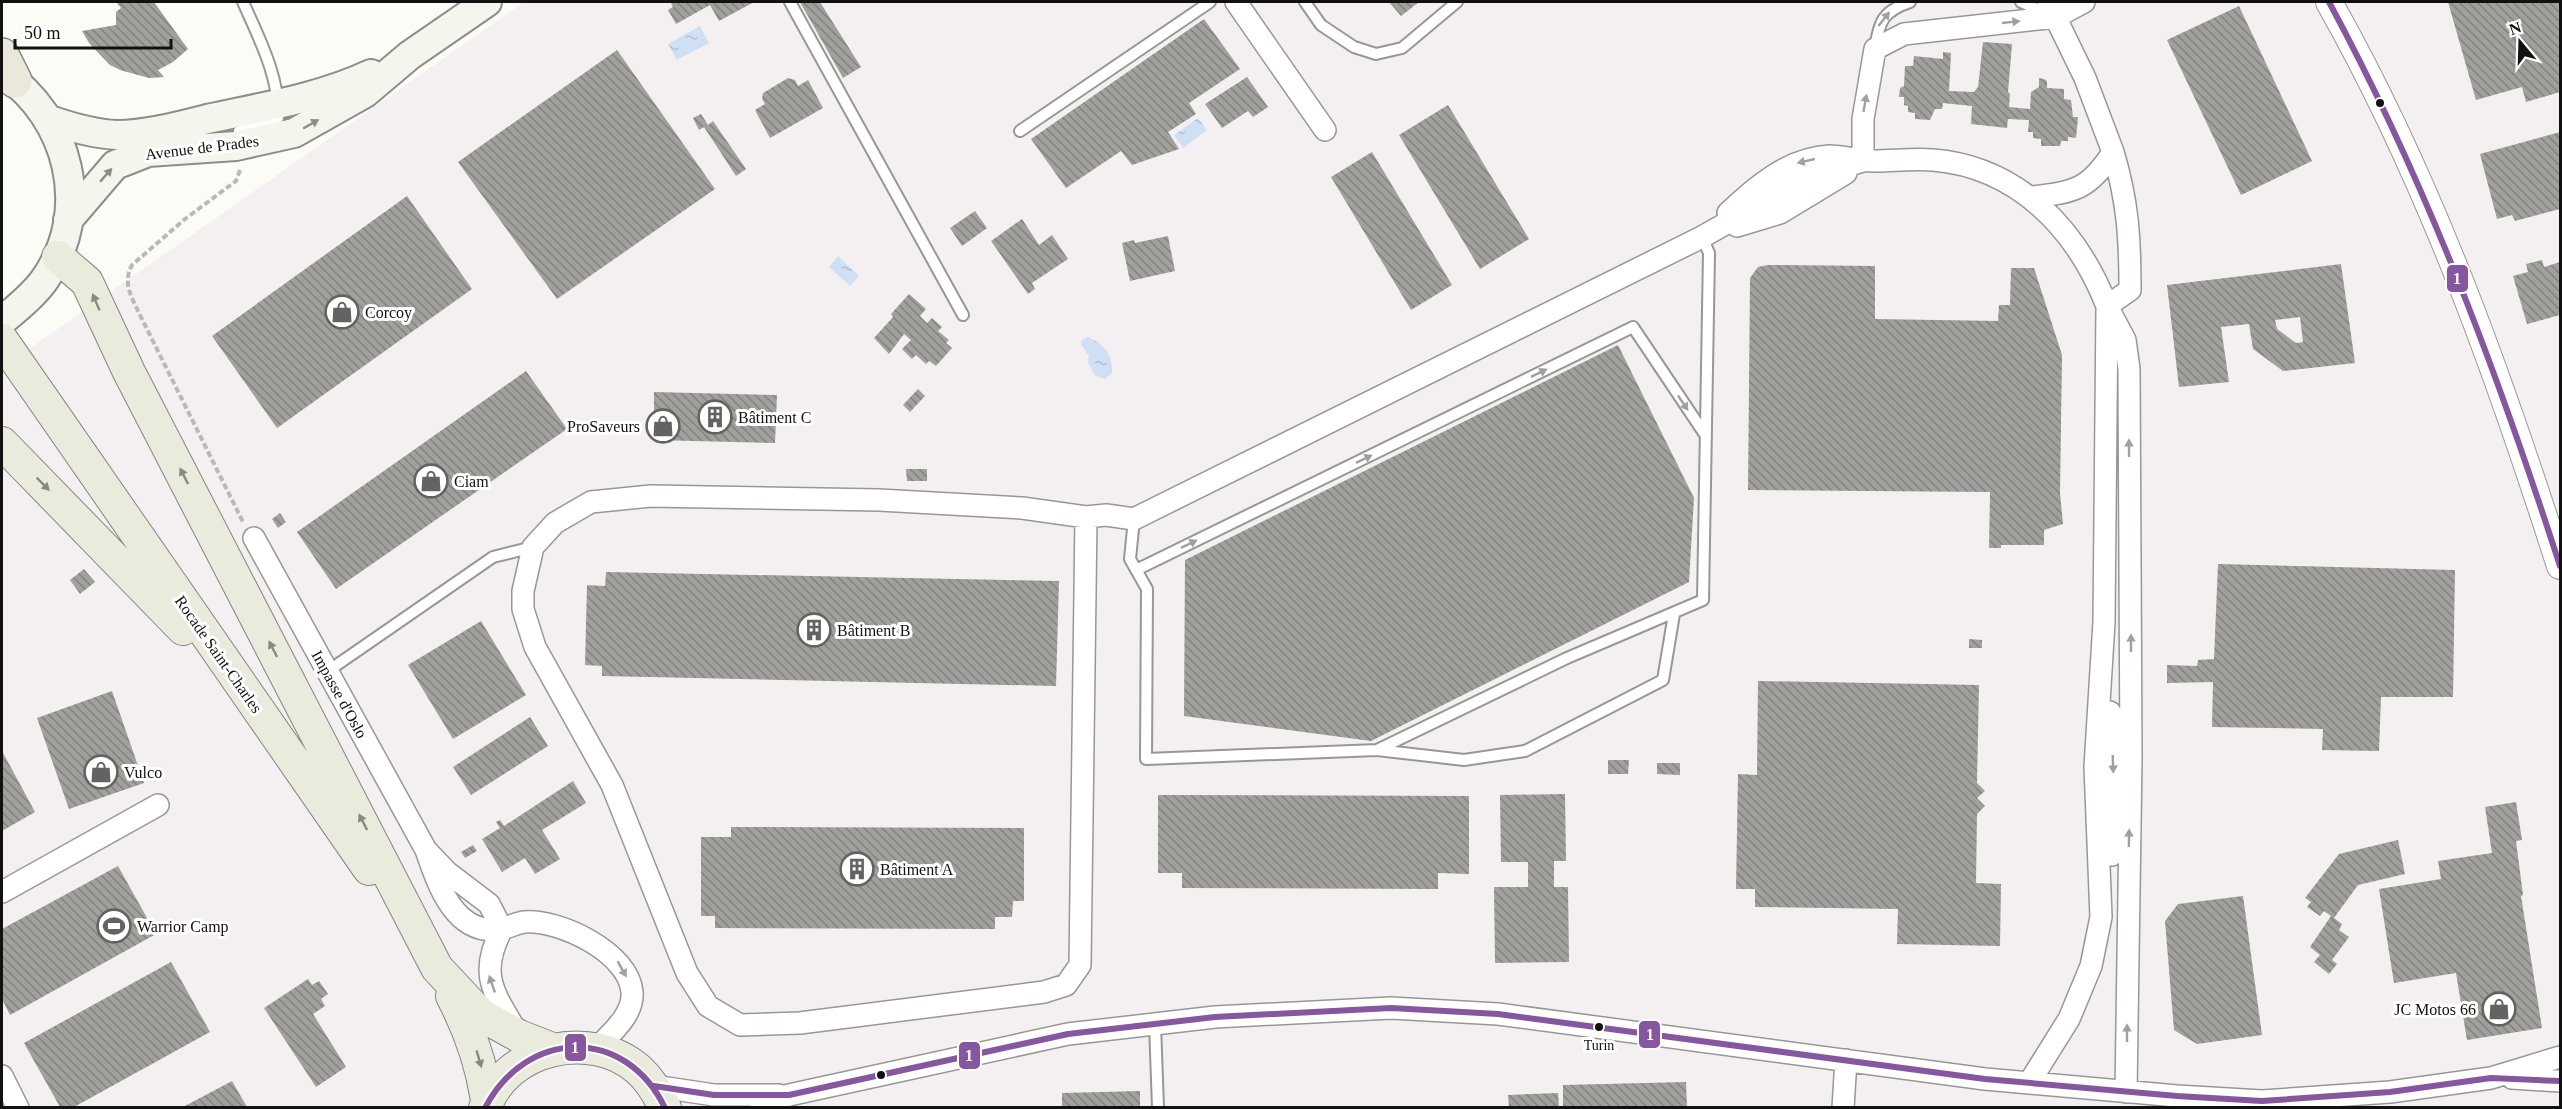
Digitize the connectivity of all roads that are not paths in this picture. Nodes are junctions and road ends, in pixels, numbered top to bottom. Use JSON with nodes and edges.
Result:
{"nodes":[{"id":1,"x":243,"y":2,"type":"edge"},
{"id":2,"x":487,"y":2,"type":"edge"},
{"id":3,"x":790,"y":2,"type":"edge"},
{"id":4,"x":1210,"y":2,"type":"edge"},
{"id":5,"x":1236,"y":2,"type":"edge"},
{"id":6,"x":1305,"y":2,"type":"edge"},
{"id":7,"x":1457,"y":2,"type":"edge"},
{"id":8,"x":1910,"y":2,"type":"edge"},
{"id":9,"x":2020,"y":2,"type":"edge"},
{"id":10,"x":2084,"y":2,"type":"edge"},
{"id":11,"x":2329,"y":2,"type":"edge"},
{"id":12,"x":2052,"y":9,"type":"edge"},
{"id":13,"x":1875,"y":49,"type":"junction"},
{"id":14,"x":410,"y":55,"type":"junction"},
{"id":15,"x":6,"y":69,"type":"edge"},
{"id":16,"x":278,"y":104,"type":"junction"},
{"id":17,"x":50,"y":120,"type":"junction"},
{"id":18,"x":1325,"y":130,"type":"dead end"},
{"id":19,"x":1020,"y":131,"type":"dead end"},
{"id":20,"x":148,"y":152,"type":"junction"},
{"id":21,"x":2113,"y":152,"type":"junction"},
{"id":22,"x":1863,"y":161,"type":"junction"},
{"id":23,"x":2032,"y":197,"type":"junction"},
{"id":24,"x":68,"y":220,"type":"junction"},
{"id":25,"x":1702,"y":237,"type":"junction"},
{"id":26,"x":58,"y":257,"type":"junction"},
{"id":27,"x":2107,"y":306,"type":"junction"},
{"id":28,"x":963,"y":315,"type":"dead end"},
{"id":29,"x":2,"y":321,"type":"edge"},
{"id":30,"x":2,"y":340,"type":"edge"},
{"id":31,"x":1706,"y":436,"type":"junction"},
{"id":32,"x":2,"y":443,"type":"edge"},
{"id":33,"x":1086,"y":517,"type":"junction"},
{"id":34,"x":1134,"y":519,"type":"junction"},
{"id":35,"x":254,"y":538,"type":"road end"},
{"id":36,"x":533,"y":547,"type":"junction"},
{"id":37,"x":2560,"y":566,"type":"edge"},
{"id":38,"x":1136,"y":570,"type":"junction"},
{"id":39,"x":1674,"y":614,"type":"junction"},
{"id":40,"x":328,"y":671,"type":"junction"},
{"id":41,"x":268,"y":725,"type":"junction"},
{"id":42,"x":1377,"y":750,"type":"junction"},
{"id":43,"x":158,"y":805,"type":"dead end"},
{"id":44,"x":2,"y":891,"type":"edge"},
{"id":45,"x":502,"y":929,"type":"junction"},
{"id":46,"x":437,"y":968,"type":"junction"},
{"id":47,"x":1155,"y":1024,"type":"junction"},
{"id":48,"x":519,"y":1036,"type":"junction"},
{"id":49,"x":552,"y":1049,"type":"junction"},
{"id":50,"x":596,"y":1049,"type":"junction"},
{"id":51,"x":2560,"y":1056,"type":"edge"},
{"id":52,"x":1846,"y":1060,"type":"junction"},
{"id":53,"x":2,"y":1076,"type":"edge"},
{"id":54,"x":2491,"y":1078,"type":"junction"},
{"id":55,"x":2560,"y":1081,"type":"edge"},
{"id":56,"x":2029,"y":1083,"type":"junction"},
{"id":57,"x":2127,"y":1092,"type":"junction"},
{"id":58,"x":789,"y":1095,"type":"junction"},
{"id":59,"x":659,"y":1097,"type":"edge"},
{"id":60,"x":486,"y":1104,"type":"edge"},
{"id":61,"x":18,"y":1107,"type":"edge"},
{"id":62,"x":760,"y":1107,"type":"edge"},
{"id":63,"x":1158,"y":1107,"type":"edge"},
{"id":64,"x":1843,"y":1107,"type":"edge"}],
"edges":[{"from":1,"to":16,"type":"lane"},
{"from":2,"to":14,"type":"main road","name":"Avenue de Prades"},
{"from":3,"to":28,"type":"lane"},
{"from":4,"to":19,"type":"lane"},
{"from":5,"to":18,"type":"street"},
{"from":6,"to":7,"type":"lane"},
{"from":13,"to":8,"type":"lane","one_way":true},
{"from":9,"to":12,"type":"lane"},
{"from":10,"to":12,"type":"street"},
{"from":11,"to":37,"type":"street"},
{"from":13,"to":12,"type":"street","one_way":true},
{"from":12,"to":21,"type":"street"},
{"from":22,"to":13,"type":"street","one_way":true},
{"from":14,"to":16,"type":"main road","name":"Avenue de Prades"},
{"from":20,"to":14,"type":"main road","name":"Avenue de Prades","one_way":true},
{"from":15,"to":17,"type":"main road"},
{"from":16,"to":17,"type":"main road","name":"Avenue de Prades"},
{"from":16,"to":20,"type":"lane"},
{"from":17,"to":24,"type":"main road"},
{"from":24,"to":20,"type":"main road","name":"Avenue de Prades","one_way":true},
{"from":21,"to":23,"type":"street"},
{"from":21,"to":27,"type":"street"},
{"from":22,"to":23,"type":"street"},
{"from":22,"to":25,"type":"street"},
{"from":22,"to":25,"type":"street","one_way":true},
{"from":23,"to":27,"type":"street"},
{"from":24,"to":26,"type":"main road"},
{"from":25,"to":31,"type":"lane"},
{"from":25,"to":34,"type":"street"},
{"from":26,"to":29,"type":"main road"},
{"from":46,"to":26,"type":"main road","one_way":true},
{"from":27,"to":56,"type":"street","one_way":true},
{"from":57,"to":27,"type":"street","one_way":true},
{"from":30,"to":41,"type":"main road","name":"Rocade Saint-Charles"},
{"from":38,"to":31,"type":"lane","one_way":true},
{"from":31,"to":39,"type":"lane"},
{"from":32,"to":41,"type":"main road","one_way":true},
{"from":33,"to":34,"type":"street"},
{"from":33,"to":36,"type":"street"},
{"from":33,"to":36,"type":"street"},
{"from":34,"to":38,"type":"lane"},
{"from":35,"to":40,"type":"street","name":"Impasse d'Oslo"},
{"from":36,"to":40,"type":"lane"},
{"from":38,"to":42,"type":"lane"},
{"from":39,"to":42,"type":"lane"},
{"from":39,"to":42,"type":"lane"},
{"from":40,"to":45,"type":"street","name":"Impasse d'Oslo"},
{"from":41,"to":46,"type":"main road","name":"Rocade Saint-Charles"},
{"from":43,"to":44,"type":"street"},
{"from":48,"to":45,"type":"street","one_way":true},
{"from":45,"to":50,"type":"street","one_way":true},
{"from":46,"to":48,"type":"main road","name":"Rocade Saint-Charles"},
{"from":46,"to":60,"type":"main road","name":"Rocade Saint-Charles","one_way":true},
{"from":47,"to":52,"type":"street"},
{"from":47,"to":58,"type":"street"},
{"from":47,"to":63,"type":"lane"},
{"from":48,"to":49,"type":"main road","name":"Rocade Saint-Charles"},
{"from":49,"to":50,"type":"main road"},
{"from":49,"to":60,"type":"main road"},
{"from":50,"to":59,"type":"main road"},
{"from":51,"to":54,"type":"street"},
{"from":52,"to":56,"type":"street"},
{"from":52,"to":64,"type":"street"},
{"from":53,"to":61,"type":"street"},
{"from":54,"to":55,"type":"street"},
{"from":54,"to":57,"type":"street"},
{"from":56,"to":57,"type":"street"},
{"from":58,"to":59,"type":"street"},
{"from":58,"to":62,"type":"street"}]}
